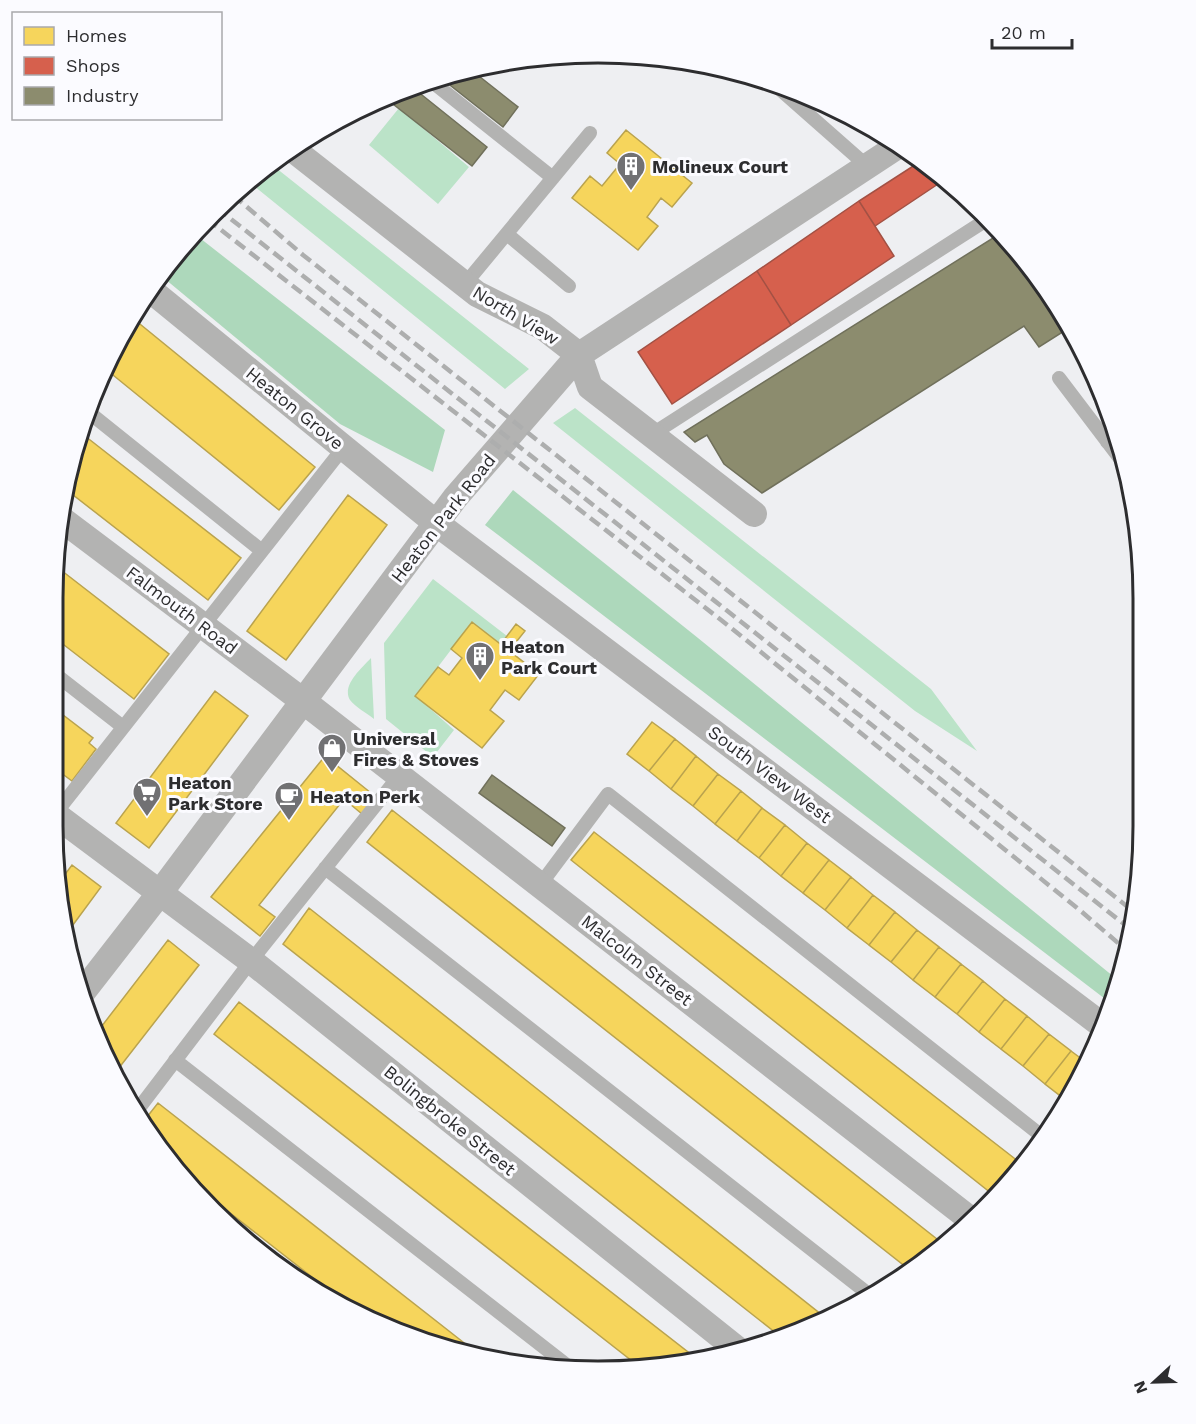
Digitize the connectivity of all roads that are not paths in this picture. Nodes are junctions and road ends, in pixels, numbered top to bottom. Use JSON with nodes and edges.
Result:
{"nodes":[{"id":1,"x":439,"y":87,"type":"edge"},
{"id":2,"x":792,"y":100,"type":"edge"},
{"id":3,"x":590,"y":133,"type":"dead end"},
{"id":4,"x":891,"y":150,"type":"edge"},
{"id":5,"x":299,"y":154,"type":"edge"},
{"id":6,"x":867,"y":166,"type":"junction"},
{"id":7,"x":553,"y":178,"type":"junction"},
{"id":8,"x":980,"y":224,"type":"dead end"},
{"id":9,"x":507,"y":234,"type":"junction"},
{"id":10,"x":465,"y":284,"type":"junction"},
{"id":11,"x":569,"y":286,"type":"dead end"},
{"id":12,"x":157,"y":295,"type":"edge"},
{"id":13,"x":579,"y":355,"type":"junction"},
{"id":14,"x":1059,"y":378,"type":"dead end"},
{"id":15,"x":95,"y":416,"type":"edge"},
{"id":16,"x":651,"y":435,"type":"junction"},
{"id":17,"x":1108,"y":437,"type":"edge"},
{"id":18,"x":1107,"y":442,"type":"junction"},
{"id":19,"x":344,"y":447,"type":"junction"},
{"id":20,"x":1111,"y":448,"type":"edge"},
{"id":21,"x":754,"y":514,"type":"dead end"},
{"id":22,"x":436,"y":522,"type":"junction"},
{"id":23,"x":69,"y":524,"type":"edge"},
{"id":24,"x":262,"y":551,"type":"junction"},
{"id":25,"x":202,"y":625,"type":"junction"},
{"id":26,"x":63,"y":680,"type":"edge"},
{"id":27,"x":303,"y":701,"type":"junction"},
{"id":28,"x":123,"y":727,"type":"junction"},
{"id":29,"x":399,"y":776,"type":"junction"},
{"id":30,"x":63,"y":802,"type":"edge"},
{"id":31,"x":63,"y":820,"type":"edge"},
{"id":32,"x":326,"y":868,"type":"junction"},
{"id":33,"x":540,"y":885,"type":"junction"},
{"id":34,"x":159,"y":894,"type":"junction"},
{"id":35,"x":251,"y":962,"type":"junction"},
{"id":36,"x":87,"y":986,"type":"edge"},
{"id":37,"x":1096,"y":1021,"type":"edge"},
{"id":38,"x":175,"y":1060,"type":"junction"},
{"id":39,"x":142,"y":1105,"type":"edge"},
{"id":40,"x":1037,"y":1132,"type":"edge"},
{"id":41,"x":965,"y":1215,"type":"edge"},
{"id":42,"x":864,"y":1290,"type":"edge"},
{"id":43,"x":732,"y":1344,"type":"edge"},
{"id":44,"x":560,"y":1360,"type":"edge"}],
"edges":[{"from":1,"to":7,"type":"lane"},
{"from":2,"to":6,"type":"lane"},
{"from":3,"to":7,"type":"lane"},
{"from":4,"to":6,"type":"street","name":"Heaton Park Road"},
{"from":5,"to":10,"type":"street","name":"North View"},
{"from":6,"to":13,"type":"street","name":"Heaton Park Road"},
{"from":7,"to":9,"type":"lane"},
{"from":8,"to":16,"type":"lane"},
{"from":9,"to":10,"type":"lane"},
{"from":9,"to":11,"type":"lane"},
{"from":10,"to":13,"type":"street","name":"North View"},
{"from":12,"to":19,"type":"street","name":"Heaton Grove"},
{"from":13,"to":16,"type":"street","name":"North View"},
{"from":13,"to":22,"type":"street","name":"Heaton Park Road"},
{"from":14,"to":18,"type":"lane"},
{"from":15,"to":24,"type":"lane"},
{"from":16,"to":21,"type":"street","name":"North View"},
{"from":17,"to":18,"type":"lane"},
{"from":18,"to":20,"type":"lane"},
{"from":19,"to":22,"type":"street","name":"Heaton Grove"},
{"from":19,"to":24,"type":"lane"},
{"from":22,"to":27,"type":"street","name":"Heaton Park Road"},
{"from":22,"to":37,"type":"street","name":"South View West"},
{"from":23,"to":25,"type":"street","name":"Falmouth Road"},
{"from":24,"to":25,"type":"lane"},
{"from":25,"to":27,"type":"street","name":"Falmouth Road"},
{"from":25,"to":28,"type":"lane"},
{"from":26,"to":28,"type":"lane"},
{"from":27,"to":29,"type":"street","name":"Malcolm Street"},
{"from":27,"to":34,"type":"street","name":"Heaton Park Road"},
{"from":28,"to":30,"type":"lane"},
{"from":29,"to":32,"type":"lane"},
{"from":29,"to":33,"type":"street","name":"Malcolm Street"},
{"from":31,"to":34,"type":"street","name":"Bolingbroke Street"},
{"from":32,"to":35,"type":"lane"},
{"from":32,"to":42,"type":"lane"},
{"from":33,"to":40,"type":"lane"},
{"from":33,"to":41,"type":"street","name":"Malcolm Street"},
{"from":34,"to":35,"type":"street","name":"Bolingbroke Street"},
{"from":34,"to":36,"type":"street","name":"Heaton Park Road"},
{"from":35,"to":38,"type":"lane"},
{"from":35,"to":43,"type":"street","name":"Bolingbroke Street"},
{"from":38,"to":39,"type":"lane"},
{"from":38,"to":44,"type":"lane"}]}
